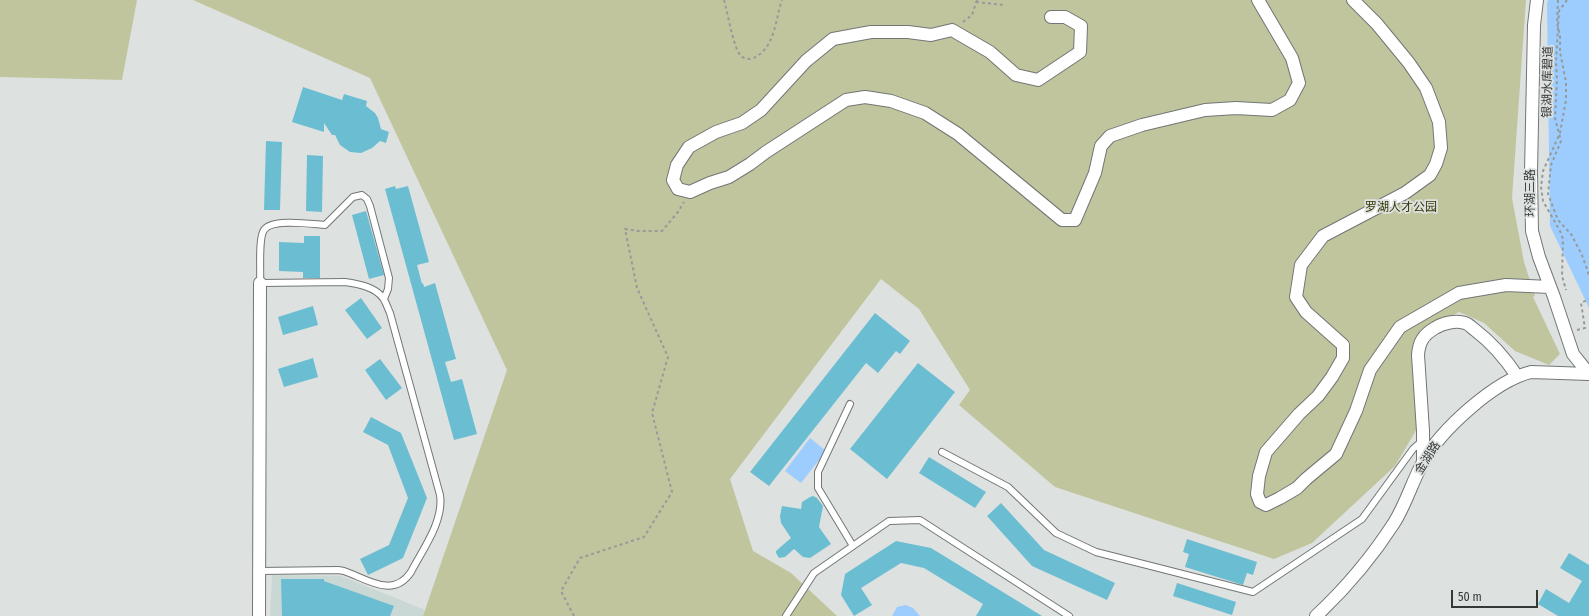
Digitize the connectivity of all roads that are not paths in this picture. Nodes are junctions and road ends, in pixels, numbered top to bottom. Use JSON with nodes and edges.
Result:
{"nodes":[{"id":1,"x":1258,"y":0,"type":"edge"},
{"id":2,"x":1353,"y":0,"type":"edge"},
{"id":3,"x":1537,"y":0,"type":"edge"},
{"id":4,"x":1051,"y":17,"type":"dead end"},
{"id":5,"x":260,"y":283,"type":"junction"},
{"id":6,"x":1550,"y":287,"type":"junction"},
{"id":7,"x":384,"y":299,"type":"junction"},
{"id":8,"x":1589,"y":374,"type":"edge"},
{"id":9,"x":1517,"y":376,"type":"junction"},
{"id":10,"x":850,"y":404,"type":"dead end"},
{"id":11,"x":1423,"y":440,"type":"junction"},
{"id":12,"x":942,"y":452,"type":"dead end"},
{"id":13,"x":1423,"y":463,"type":"junction"},
{"id":14,"x":853,"y":546,"type":"junction"},
{"id":15,"x":259,"y":571,"type":"junction"},
{"id":16,"x":259,"y":616,"type":"edge"},
{"id":17,"x":786,"y":616,"type":"edge"},
{"id":18,"x":1069,"y":616,"type":"edge"},
{"id":19,"x":1316,"y":616,"type":"edge"}],
"edges":[{"from":1,"to":4,"type":"street"},
{"from":2,"to":6,"type":"street"},
{"from":3,"to":6,"type":"street","name":"环湖三路"},
{"from":5,"to":7,"type":"lane"},
{"from":5,"to":7,"type":"lane"},
{"from":5,"to":15,"type":"street"},
{"from":6,"to":8,"type":"street","name":"环湖三路"},
{"from":7,"to":15,"type":"lane"},
{"from":8,"to":9,"type":"street","name":"金湖路"},
{"from":9,"to":11,"type":"street"},
{"from":9,"to":13,"type":"street","name":"金湖路"},
{"from":10,"to":14,"type":"lane"},
{"from":11,"to":12,"type":"lane"},
{"from":11,"to":13,"type":"street"},
{"from":13,"to":19,"type":"street","name":"金湖路"},
{"from":14,"to":17,"type":"lane"},
{"from":14,"to":18,"type":"lane"},
{"from":15,"to":16,"type":"street"}]}
